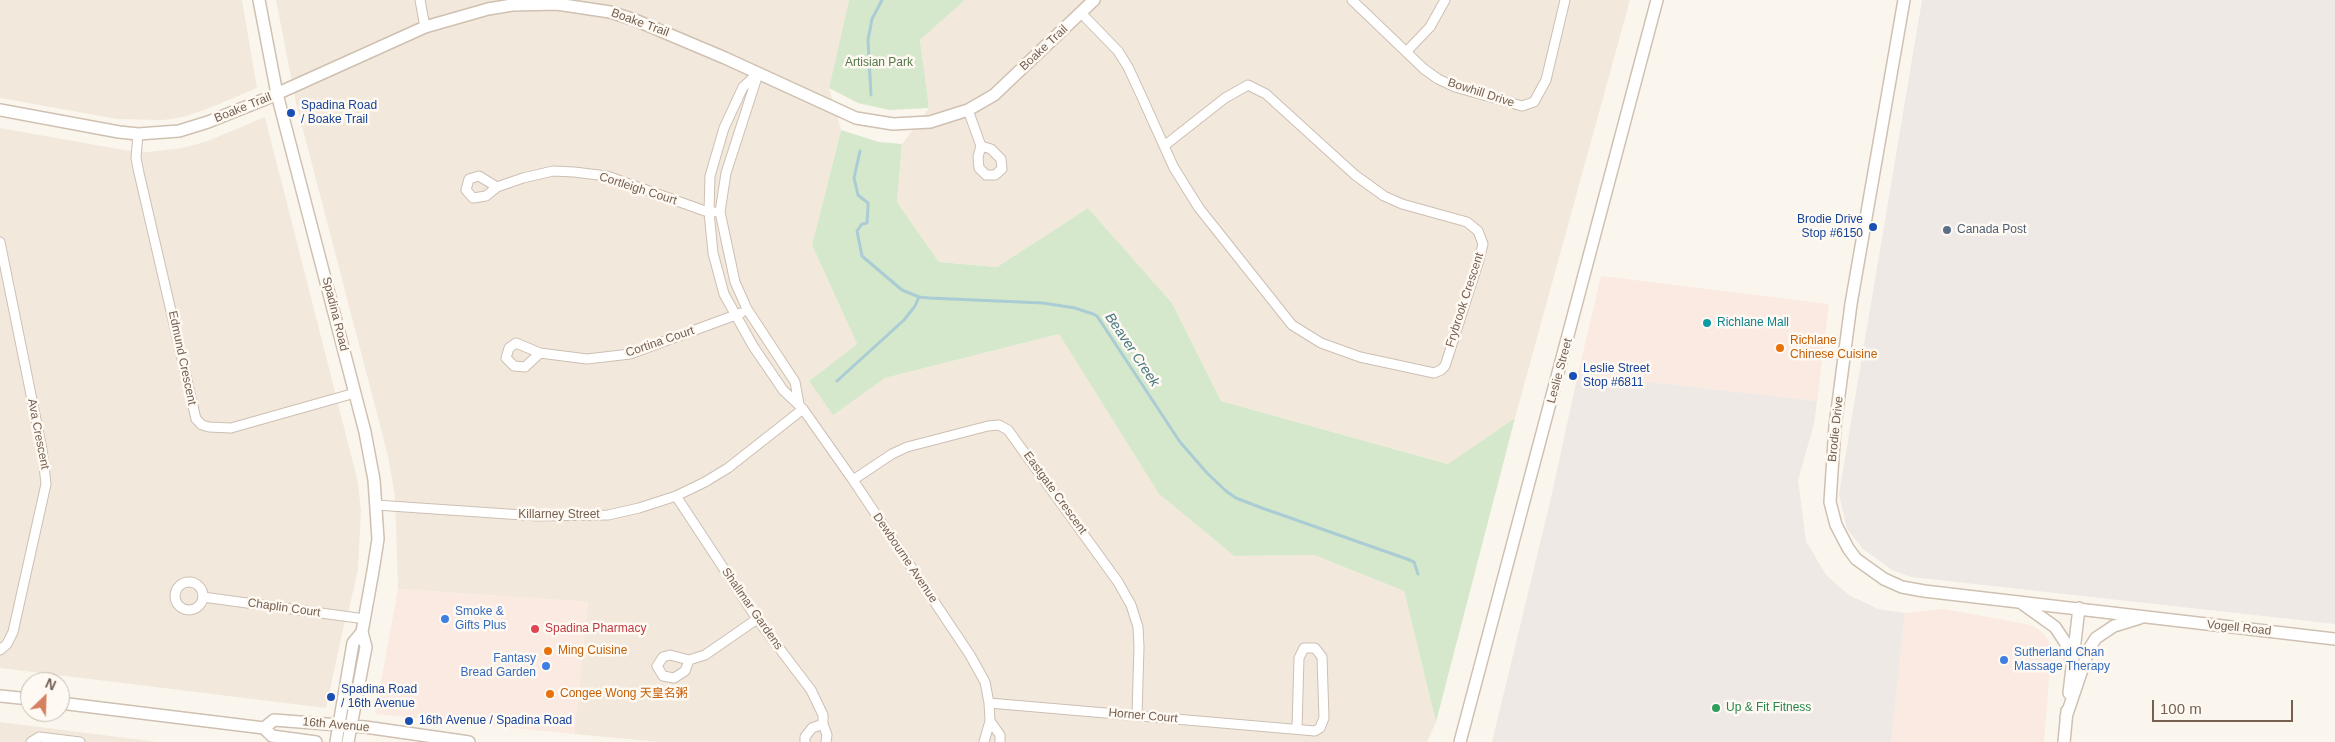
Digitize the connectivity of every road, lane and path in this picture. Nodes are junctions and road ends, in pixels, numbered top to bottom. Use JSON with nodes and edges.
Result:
{"nodes":[{"id":1,"x":259,"y":0,"type":"edge"},
{"id":2,"x":420,"y":0,"type":"edge"},
{"id":3,"x":1094,"y":0,"type":"edge"},
{"id":4,"x":1352,"y":0,"type":"edge"},
{"id":5,"x":1445,"y":0,"type":"edge"},
{"id":6,"x":1565,"y":0,"type":"edge"},
{"id":7,"x":1656,"y":0,"type":"edge"},
{"id":8,"x":1904,"y":0,"type":"edge"},
{"id":9,"x":1081,"y":14,"type":"junction"},
{"id":10,"x":425,"y":27,"type":"junction"},
{"id":11,"x":1407,"y":51,"type":"junction"},
{"id":12,"x":758,"y":73,"type":"junction"},
{"id":13,"x":278,"y":94,"type":"junction"},
{"id":14,"x":0,"y":110,"type":"edge"},
{"id":15,"x":968,"y":110,"type":"junction"},
{"id":16,"x":138,"y":134,"type":"junction"},
{"id":17,"x":982,"y":146,"type":"dead end"},
{"id":18,"x":1164,"y":146,"type":"junction"},
{"id":19,"x":497,"y":187,"type":"dead end"},
{"id":20,"x":709,"y":212,"type":"junction"},
{"id":21,"x":720,"y":212,"type":"junction"},
{"id":22,"x":0,"y":242,"type":"edge"},
{"id":23,"x":746,"y":309,"type":"junction"},
{"id":24,"x":736,"y":315,"type":"junction"},
{"id":25,"x":540,"y":353,"type":"dead end"},
{"id":26,"x":355,"y":393,"type":"junction"},
{"id":27,"x":801,"y":407,"type":"junction"},
{"id":28,"x":853,"y":480,"type":"junction"},
{"id":29,"x":676,"y":496,"type":"junction"},
{"id":30,"x":376,"y":505,"type":"junction"},
{"id":31,"x":203,"y":597,"type":"dead end"},
{"id":32,"x":2019,"y":601,"type":"junction"},
{"id":33,"x":2079,"y":608,"type":"junction"},
{"id":34,"x":2144,"y":617,"type":"junction"},
{"id":35,"x":365,"y":619,"type":"junction"},
{"id":36,"x":757,"y":619,"type":"junction"},
{"id":37,"x":362,"y":632,"type":"junction"},
{"id":38,"x":2335,"y":639,"type":"edge"},
{"id":39,"x":0,"y":650,"type":"edge"},
{"id":40,"x":689,"y":660,"type":"dead end"},
{"id":41,"x":2072,"y":662,"type":"junction"},
{"id":42,"x":0,"y":696,"type":"edge"},
{"id":43,"x":20,"y":698,"type":"edge"},
{"id":44,"x":989,"y":703,"type":"junction"},
{"id":45,"x":70,"y":704,"type":"edge"},
{"id":46,"x":1137,"y":716,"type":"junction"},
{"id":47,"x":2066,"y":717,"type":"junction"},
{"id":48,"x":990,"y":721,"type":"junction"},
{"id":49,"x":823,"y":724,"type":"junction"},
{"id":50,"x":339,"y":726,"type":"junction"},
{"id":51,"x":351,"y":726,"type":"junction"},
{"id":52,"x":264,"y":728,"type":"junction"},
{"id":53,"x":1297,"y":729,"type":"junction"},
{"id":54,"x":31,"y":742,"type":"edge"},
{"id":55,"x":80,"y":742,"type":"edge"},
{"id":56,"x":316,"y":742,"type":"edge"},
{"id":57,"x":336,"y":742,"type":"edge"},
{"id":58,"x":348,"y":742,"type":"edge"},
{"id":59,"x":470,"y":742,"type":"edge"},
{"id":60,"x":805,"y":742,"type":"edge"},
{"id":61,"x":826,"y":742,"type":"edge"},
{"id":62,"x":984,"y":742,"type":"edge"},
{"id":63,"x":1000,"y":742,"type":"edge"},
{"id":64,"x":1460,"y":742,"type":"edge"},
{"id":65,"x":2064,"y":742,"type":"edge"}],
"edges":[{"from":1,"to":13,"type":"street","name":"Spadina Road"},
{"from":2,"to":10,"type":"street"},
{"from":3,"to":9,"type":"street","name":"Boake Trail"},
{"from":4,"to":11,"type":"street","name":"Bowhill Drive"},
{"from":5,"to":11,"type":"street"},
{"from":6,"to":11,"type":"street","name":"Bowhill Drive"},
{"from":7,"to":64,"type":"street","name":"Leslie Street"},
{"from":8,"to":32,"type":"street","name":"Brodie Drive"},
{"from":9,"to":15,"type":"street","name":"Boake Trail"},
{"from":9,"to":18,"type":"street","name":"Frybrook Crescent"},
{"from":10,"to":12,"type":"street","name":"Boake Trail"},
{"from":10,"to":13,"type":"street","name":"Boake Trail"},
{"from":12,"to":15,"type":"street","name":"Boake Trail"},
{"from":12,"to":20,"type":"street","name":"Dewbourne Avenue"},
{"from":12,"to":21,"type":"street","name":"Dewbourne Avenue"},
{"from":13,"to":16,"type":"street","name":"Boake Trail"},
{"from":13,"to":26,"type":"street","name":"Spadina Road"},
{"from":14,"to":16,"type":"street","name":"Boake Trail"},
{"from":15,"to":17,"type":"street"},
{"from":16,"to":26,"type":"street","name":"Edmund Crescent"},
{"from":18,"to":18,"type":"street","name":"Frybrook Crescent"},
{"from":19,"to":20,"type":"street","name":"Cortleigh Court"},
{"from":20,"to":21,"type":"street","name":"Cortleigh Court"},
{"from":20,"to":24,"type":"street","name":"Dewbourne Avenue"},
{"from":21,"to":23,"type":"street","name":"Dewbourne Avenue"},
{"from":22,"to":39,"type":"street","name":"Ava Crescent"},
{"from":23,"to":24,"type":"street","name":"Cortina Court"},
{"from":23,"to":27,"type":"street","name":"Dewbourne Avenue"},
{"from":24,"to":25,"type":"street","name":"Cortina Court"},
{"from":24,"to":27,"type":"street","name":"Dewbourne Avenue"},
{"from":26,"to":30,"type":"street","name":"Spadina Road"},
{"from":27,"to":28,"type":"street","name":"Dewbourne Avenue"},
{"from":27,"to":29,"type":"street","name":"Killarney Street"},
{"from":28,"to":44,"type":"street","name":"Dewbourne Avenue"},
{"from":28,"to":46,"type":"street","name":"Eastgate Crescent"},
{"from":29,"to":30,"type":"street","name":"Killarney Street"},
{"from":29,"to":36,"type":"street","name":"Shallmar Gardens"},
{"from":30,"to":35,"type":"street","name":"Spadina Road"},
{"from":31,"to":35,"type":"street","name":"Chaplin Court"},
{"from":32,"to":33,"type":"street","name":"Brodie Drive"},
{"from":32,"to":41,"type":"street"},
{"from":33,"to":34,"type":"street","name":"Brodie Drive"},
{"from":33,"to":41,"type":"street"},
{"from":34,"to":38,"type":"street","name":"Vogell Road"},
{"from":34,"to":47,"type":"street"},
{"from":35,"to":37,"type":"street","name":"Spadina Road"},
{"from":36,"to":40,"type":"street"},
{"from":36,"to":49,"type":"street","name":"Shallmar Gardens"},
{"from":37,"to":50,"type":"street","name":"Spadina Road"},
{"from":37,"to":51,"type":"street","name":"Spadina Road"},
{"from":41,"to":47,"type":"street"},
{"from":42,"to":43,"type":"street"},
{"from":44,"to":46,"type":"street","name":"Horner Court"},
{"from":44,"to":48,"type":"street","name":"Dewbourne Avenue"},
{"from":45,"to":52,"type":"street","name":"16th Avenue"},
{"from":46,"to":53,"type":"street","name":"Horner Court"},
{"from":47,"to":65,"type":"street"},
{"from":48,"to":62,"type":"street","name":"Dewbourne Avenue"},
{"from":48,"to":63,"type":"street","name":"Dewbourne Avenue"},
{"from":49,"to":60,"type":"street"},
{"from":49,"to":61,"type":"street","name":"Shallmar Gardens"},
{"from":50,"to":51,"type":"street","name":"16th Avenue"},
{"from":50,"to":52,"type":"street","name":"16th Avenue"},
{"from":50,"to":57,"type":"street","name":"Spadina Road"},
{"from":51,"to":58,"type":"street","name":"Spadina Road"},
{"from":51,"to":59,"type":"street","name":"16th Avenue"},
{"from":52,"to":56,"type":"street","name":"16th Avenue"},
{"from":53,"to":53,"type":"street","name":"Horner Court"},
{"from":54,"to":55,"type":"street"}]}
